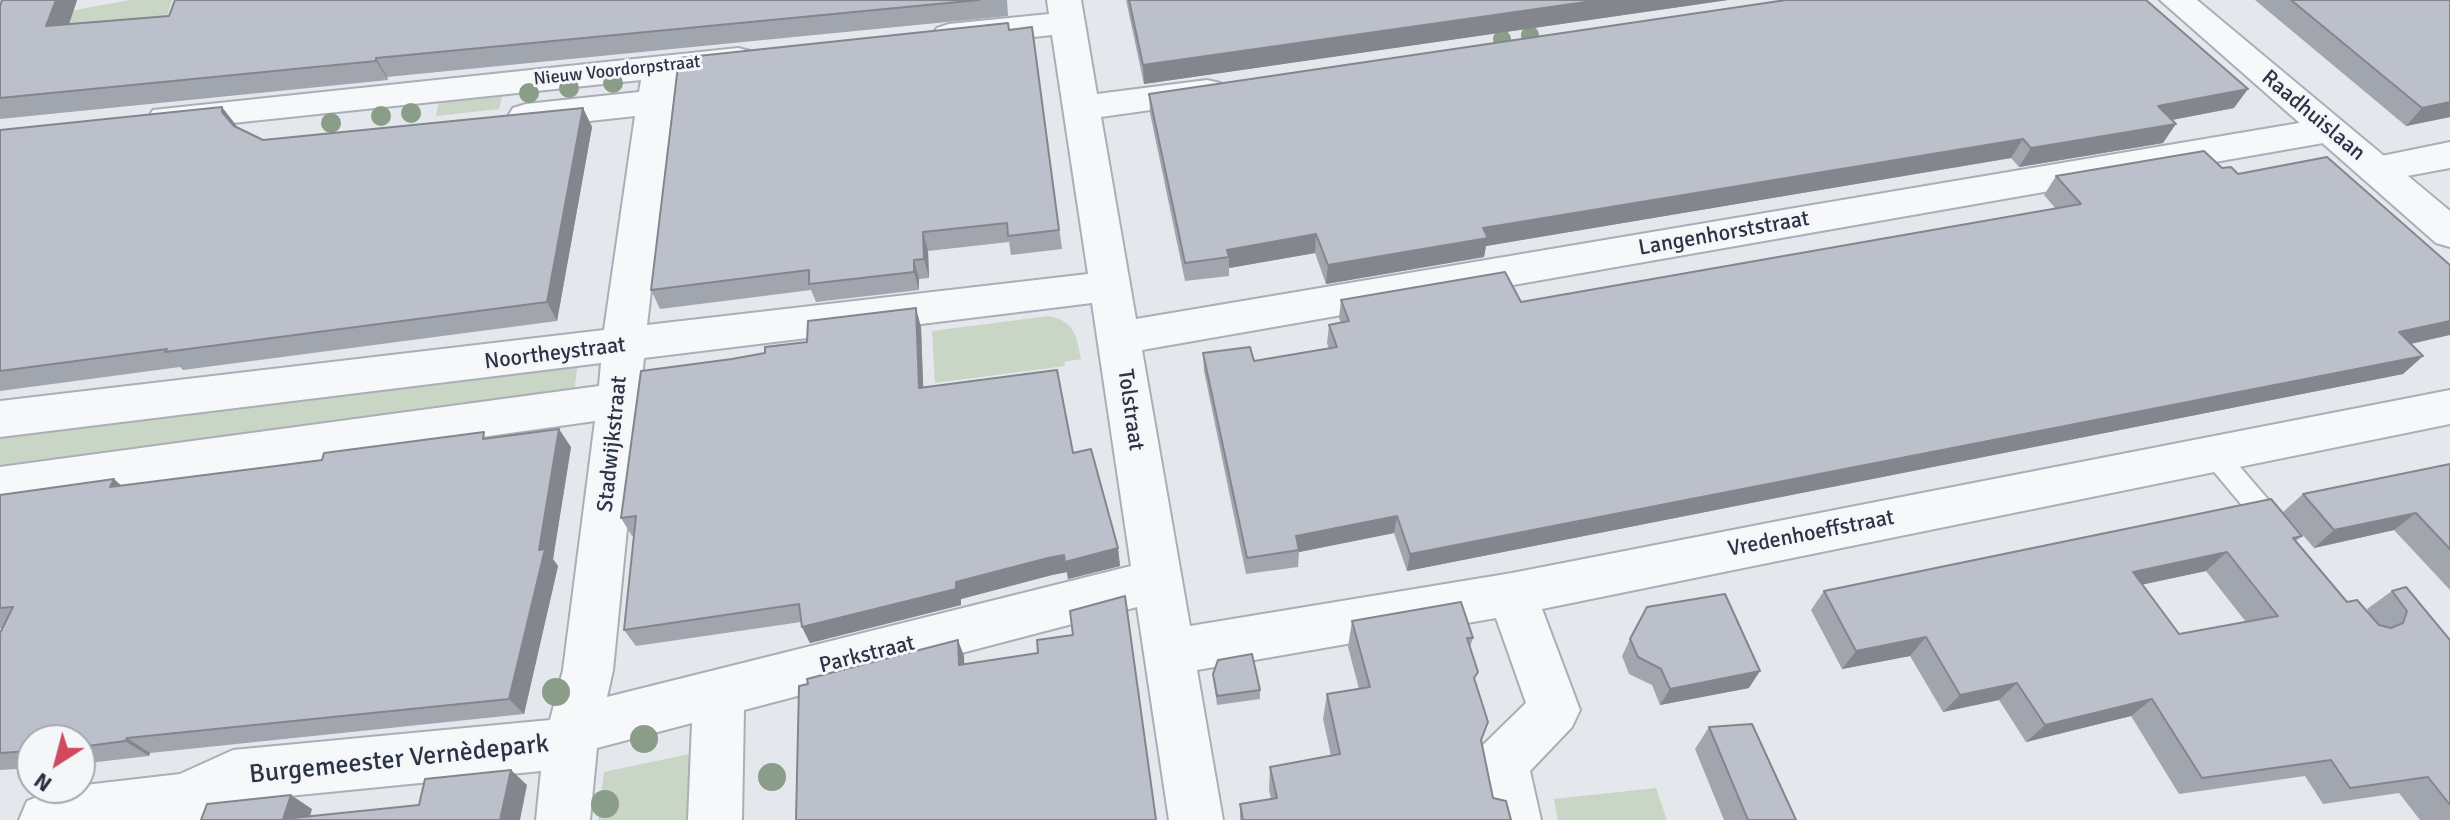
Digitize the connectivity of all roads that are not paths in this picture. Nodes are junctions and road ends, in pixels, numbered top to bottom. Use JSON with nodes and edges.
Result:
{"nodes":[{"id":1,"x":2177,"y":0,"type":"edge"},
{"id":2,"x":1066,"y":11,"type":"edge"},
{"id":3,"x":911,"y":40,"type":"edge"},
{"id":4,"x":771,"y":55,"type":"edge"},
{"id":5,"x":657,"y":85,"type":"junction"},
{"id":6,"x":1237,"y":87,"type":"edge"},
{"id":7,"x":262,"y":108,"type":"junction"},
{"id":8,"x":1080,"y":108,"type":"junction"},
{"id":9,"x":489,"y":120,"type":"edge"},
{"id":10,"x":138,"y":121,"type":"edge"},
{"id":11,"x":2329,"y":130,"type":"junction"},
{"id":12,"x":276,"y":144,"type":"edge"},
{"id":13,"x":2450,"y":155,"type":"edge"},
{"id":14,"x":2375,"y":169,"type":"junction"},
{"id":15,"x":2450,"y":233,"type":"edge"},
{"id":16,"x":1109,"y":286,"type":"junction"},
{"id":17,"x":1120,"y":338,"type":"junction"},
{"id":18,"x":623,"y":346,"type":"junction"},
{"id":19,"x":620,"y":400,"type":"junction"},
{"id":20,"x":2449,"y":407,"type":"edge"},
{"id":21,"x":0,"y":419,"type":"edge"},
{"id":22,"x":2214,"y":454,"type":"junction"},
{"id":23,"x":0,"y":486,"type":"edge"},
{"id":24,"x":2294,"y":549,"type":"edge"},
{"id":25,"x":1156,"y":581,"type":"junction"},
{"id":26,"x":1512,"y":594,"type":"junction"},
{"id":27,"x":1170,"y":652,"type":"junction"},
{"id":28,"x":719,"y":694,"type":"junction"},
{"id":29,"x":574,"y":736,"type":"junction"},
{"id":30,"x":181,"y":810,"type":"edge"},
{"id":31,"x":46,"y":820,"type":"edge"},
{"id":32,"x":563,"y":820,"type":"edge"},
{"id":33,"x":715,"y":820,"type":"edge"},
{"id":34,"x":1196,"y":820,"type":"edge"},
{"id":35,"x":1514,"y":820,"type":"edge"}],
"edges":[{"from":1,"to":11,"type":"street","name":"Raadhuislaan"},
{"from":2,"to":3,"type":"street"},
{"from":2,"to":8,"type":"street","name":"Tolstraat"},
{"from":4,"to":5,"type":"street","name":"Nieuw Voordorpstraat"},
{"from":5,"to":7,"type":"street","name":"Nieuw Voordorpstraat"},
{"from":5,"to":9,"type":"street","name":"Nieuw Voordorpstraat"},
{"from":5,"to":18,"type":"street","name":"Stadwijkstraat"},
{"from":6,"to":8,"type":"street"},
{"from":7,"to":10,"type":"street","name":"Nieuw Voordorpstraat"},
{"from":7,"to":12,"type":"street"},
{"from":8,"to":16,"type":"street","name":"Tolstraat"},
{"from":11,"to":14,"type":"street","name":"Raadhuislaan"},
{"from":11,"to":17,"type":"street","name":"Langenhorststraat"},
{"from":13,"to":14,"type":"street"},
{"from":14,"to":15,"type":"street","name":"Raadhuislaan"},
{"from":16,"to":17,"type":"street","name":"Tolstraat"},
{"from":16,"to":18,"type":"street","name":"Noortheystraat"},
{"from":17,"to":25,"type":"street","name":"Tolstraat"},
{"from":18,"to":19,"type":"street","name":"Stadwijkstraat"},
{"from":18,"to":21,"type":"street","name":"Noortheystraat"},
{"from":19,"to":23,"type":"street"},
{"from":19,"to":29,"type":"street","name":"Stadwijkstraat"},
{"from":20,"to":22,"type":"street","name":"Vredenhoeffstraat"},
{"from":22,"to":24,"type":"lane"},
{"from":22,"to":26,"type":"street","name":"Vredenhoeffstraat"},
{"from":25,"to":27,"type":"street","name":"Tolstraat"},
{"from":25,"to":28,"type":"street","name":"Parkstraat"},
{"from":26,"to":27,"type":"street","name":"Vredenhoeffstraat"},
{"from":26,"to":35,"type":"street"},
{"from":27,"to":34,"type":"street","name":"Tolstraat"},
{"from":28,"to":29,"type":"street","name":"Parkstraat"},
{"from":28,"to":33,"type":"street"},
{"from":29,"to":30,"type":"street","name":"Burgemeester Vernèdepark"},
{"from":29,"to":32,"type":"street","name":"Stadwijkstraat"},
{"from":30,"to":31,"type":"street","name":"Burgemeester Vernèdepark"}]}
